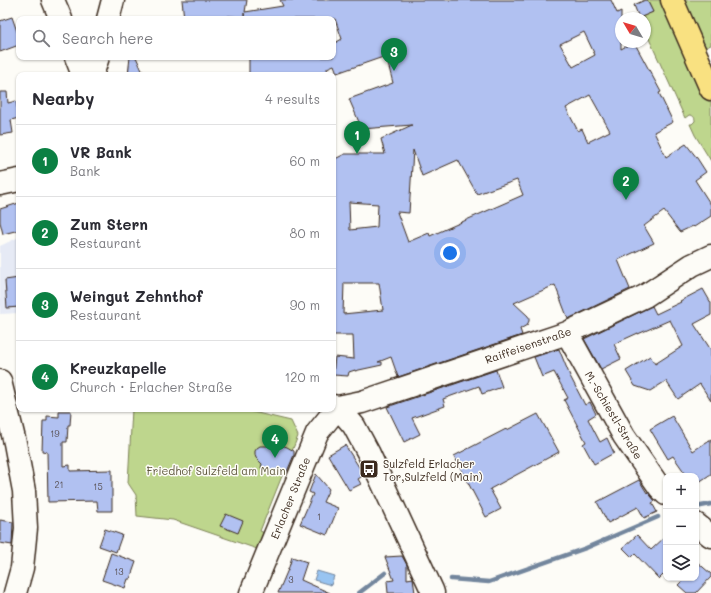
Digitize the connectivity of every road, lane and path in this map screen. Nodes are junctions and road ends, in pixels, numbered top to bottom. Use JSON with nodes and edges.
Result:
{"nodes":[{"id":1,"x":53,"y":0,"type":"edge"},
{"id":2,"x":113,"y":0,"type":"edge"},
{"id":3,"x":672,"y":0,"type":"edge"},
{"id":4,"x":60,"y":16,"type":"edge"},
{"id":5,"x":109,"y":16,"type":"edge"},
{"id":6,"x":77,"y":60,"type":"edge"},
{"id":7,"x":97,"y":60,"type":"edge"},
{"id":8,"x":82,"y":72,"type":"edge"},
{"id":9,"x":93,"y":72,"type":"edge"},
{"id":10,"x":711,"y":89,"type":"edge"},
{"id":11,"x":16,"y":181,"type":"edge"},
{"id":12,"x":0,"y":184,"type":"edge"},
{"id":13,"x":711,"y":256,"type":"edge"},
{"id":14,"x":567,"y":332,"type":"junction"},
{"id":15,"x":0,"y":381,"type":"edge"},
{"id":16,"x":336,"y":407,"type":"edge"},
{"id":17,"x":332,"y":412,"type":"edge"},
{"id":18,"x":663,"y":491,"type":"edge"},
{"id":19,"x":699,"y":526,"type":"edge"},
{"id":20,"x":711,"y":536,"type":"edge"},
{"id":21,"x":15,"y":593,"type":"edge"},
{"id":22,"x":251,"y":593,"type":"edge"},
{"id":23,"x":433,"y":593,"type":"edge"}],
"edges":[{"from":1,"to":4,"type":"street"},
{"from":2,"to":5,"type":"street"},
{"from":3,"to":10,"type":"main road"},
{"from":6,"to":8,"type":"street"},
{"from":7,"to":9,"type":"street"},
{"from":11,"to":12,"type":"street"},
{"from":13,"to":14,"type":"street","name":"Raiffeisenstraße"},
{"from":14,"to":16,"type":"street","name":"Raiffeisenstraße"},
{"from":14,"to":18,"type":"street","name":"M.-Schiestl-Straße"},
{"from":15,"to":21,"type":"street"},
{"from":16,"to":23,"type":"street"},
{"from":17,"to":22,"type":"street","name":"Erlacher Straße"},
{"from":19,"to":20,"type":"street"}]}
